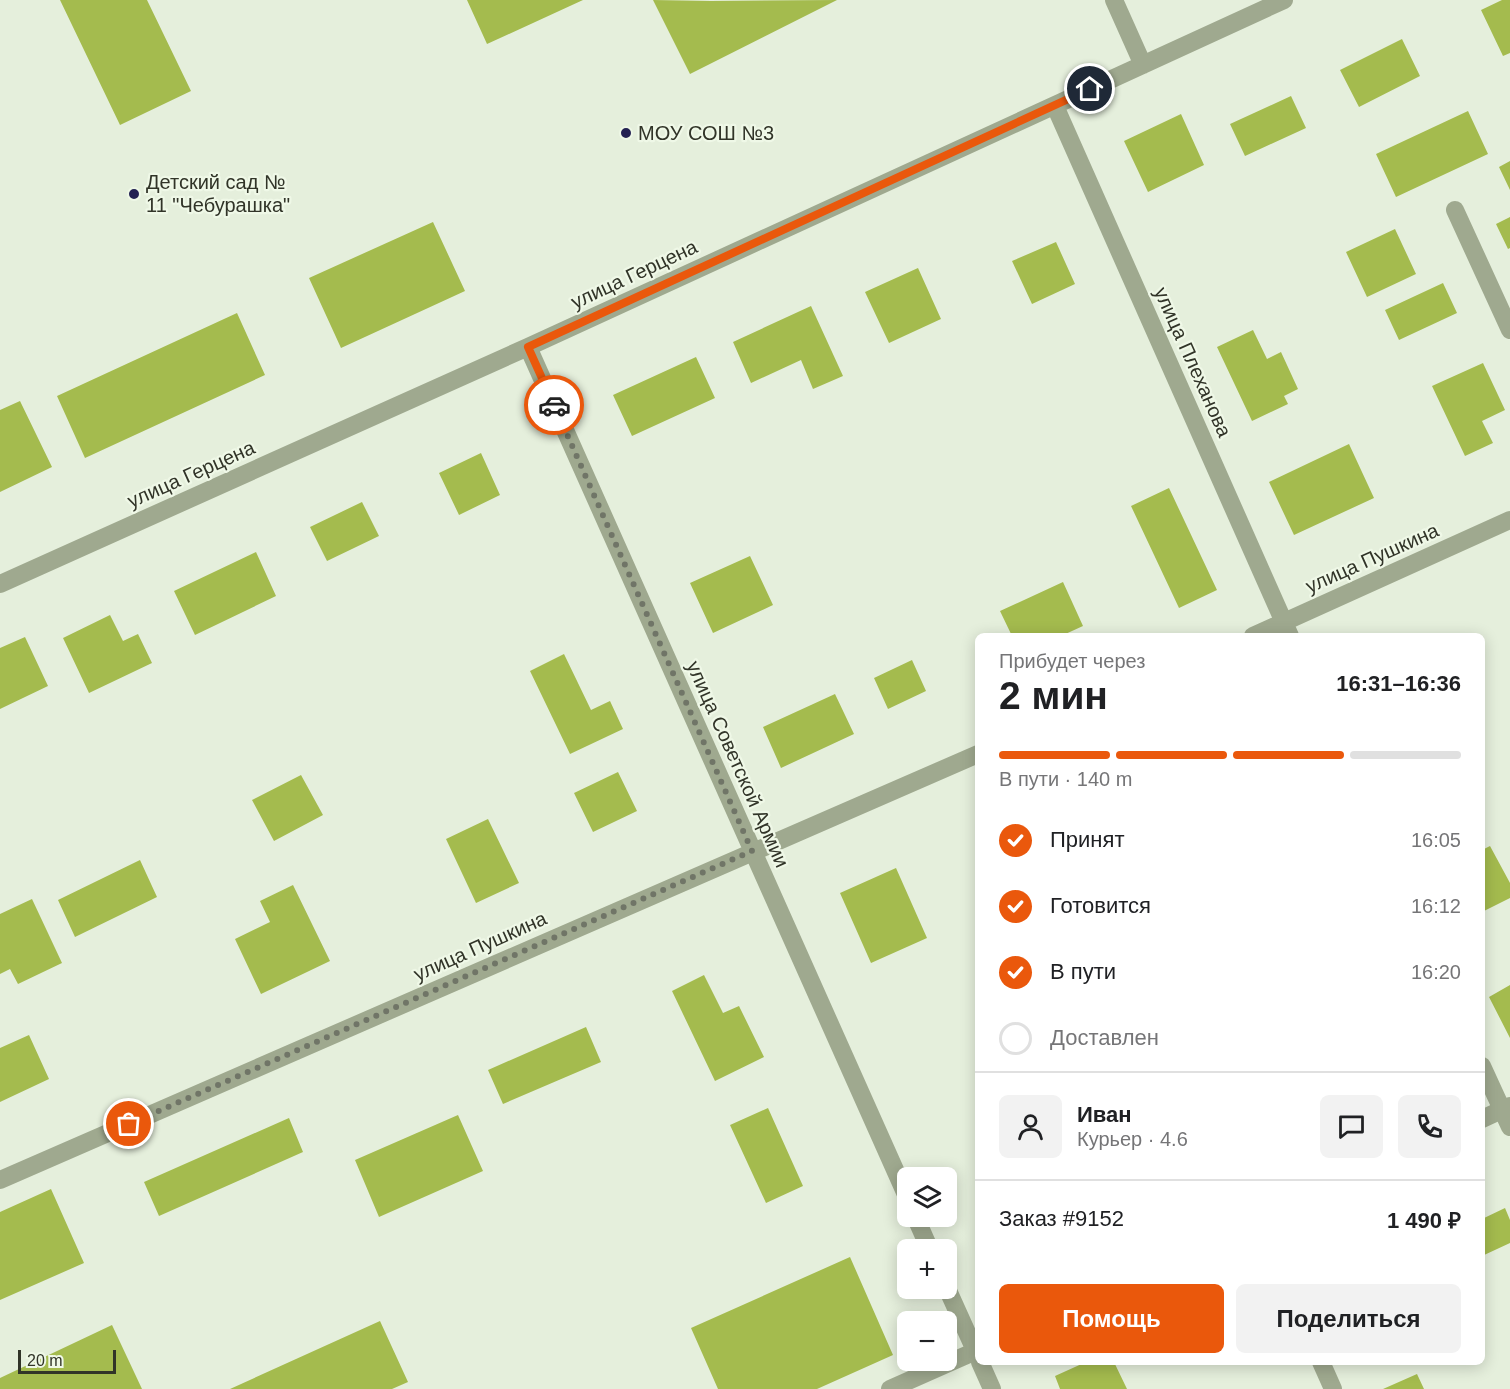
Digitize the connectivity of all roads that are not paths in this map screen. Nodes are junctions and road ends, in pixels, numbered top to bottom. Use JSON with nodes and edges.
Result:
{"nodes":[{"id":1,"x":1114,"y":0,"type":"edge"},
{"id":2,"x":1284,"y":0,"type":"edge"},
{"id":3,"x":1143,"y":65,"type":"junction"},
{"id":4,"x":1055,"y":106,"type":"junction"},
{"id":5,"x":1455,"y":210,"type":"dead end"},
{"id":6,"x":1510,"y":330,"type":"edge"},
{"id":7,"x":528,"y":347,"type":"junction"},
{"id":8,"x":1510,"y":520,"type":"edge"},
{"id":9,"x":0,"y":584,"type":"edge"},
{"id":10,"x":1287,"y":629,"type":"edge"},
{"id":11,"x":1268,"y":633,"type":"edge"},
{"id":12,"x":975,"y":755,"type":"edge"},
{"id":13,"x":752,"y":851,"type":"junction"},
{"id":14,"x":1485,"y":1071,"type":"edge"},
{"id":15,"x":1506,"y":1108,"type":"edge"},
{"id":16,"x":1485,"y":1118,"type":"edge"},
{"id":17,"x":1510,"y":1127,"type":"edge"},
{"id":18,"x":897,"y":1174,"type":"edge"},
{"id":19,"x":0,"y":1180,"type":"edge"},
{"id":20,"x":952,"y":1299,"type":"edge"},
{"id":21,"x":975,"y":1349,"type":"edge"},
{"id":22,"x":975,"y":1356,"type":"edge"},
{"id":23,"x":982,"y":1365,"type":"edge"},
{"id":24,"x":1322,"y":1365,"type":"edge"},
{"id":25,"x":890,"y":1389,"type":"edge"},
{"id":26,"x":992,"y":1389,"type":"edge"},
{"id":27,"x":1333,"y":1389,"type":"edge"}],
"edges":[{"from":1,"to":3,"type":"street"},
{"from":2,"to":3,"type":"street","name":"улица Герцена"},
{"from":3,"to":4,"type":"street","name":"улица Герцена"},
{"from":4,"to":7,"type":"street","name":"улица Герцена"},
{"from":4,"to":10,"type":"street","name":"улица Плеханова"},
{"from":5,"to":6,"type":"street"},
{"from":7,"to":9,"type":"street","name":"улица Герцена"},
{"from":7,"to":13,"type":"street","name":"улица Советской Армии"},
{"from":8,"to":10,"type":"street","name":"улица Пушкина"},
{"from":10,"to":11,"type":"street","name":"улица Пушкина"},
{"from":12,"to":13,"type":"street","name":"улица Пушкина"},
{"from":13,"to":18,"type":"street","name":"улица Советской Армии"},
{"from":13,"to":19,"type":"street","name":"улица Пушкина"},
{"from":14,"to":15,"type":"street"},
{"from":15,"to":16,"type":"street"},
{"from":15,"to":17,"type":"street"},
{"from":20,"to":21,"type":"street"},
{"from":22,"to":25,"type":"street"},
{"from":23,"to":26,"type":"street"},
{"from":24,"to":27,"type":"street"}]}
